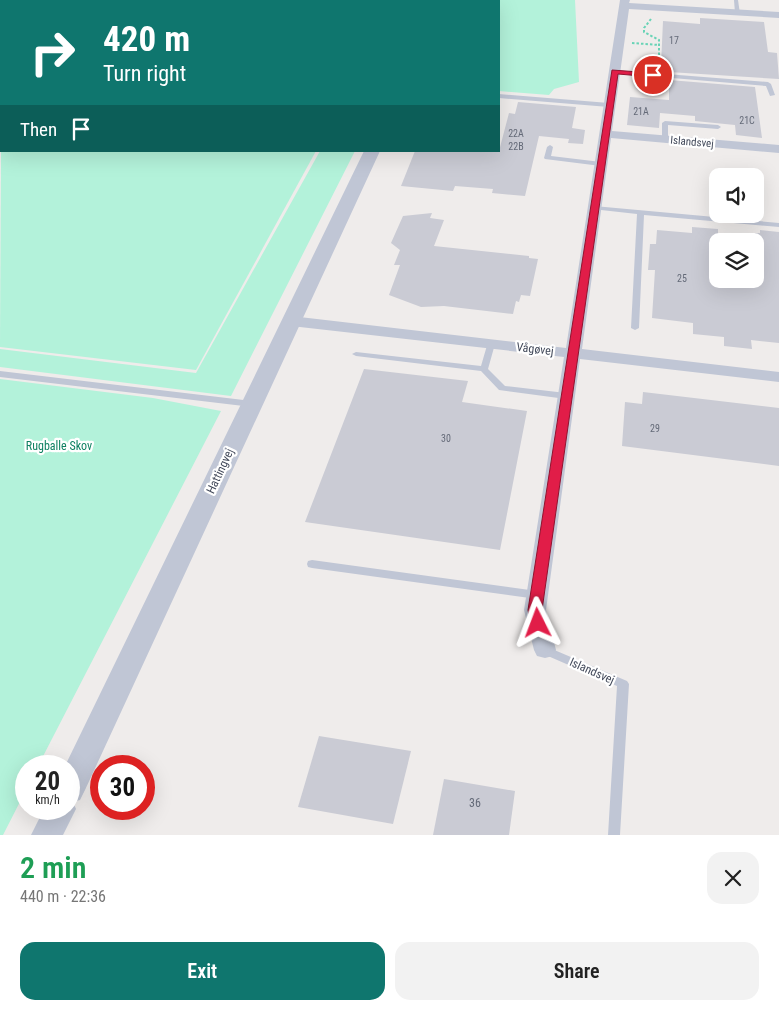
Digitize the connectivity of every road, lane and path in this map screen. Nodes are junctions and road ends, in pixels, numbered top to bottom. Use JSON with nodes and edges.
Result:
{"nodes":[{"id":1,"x":736,"y":0,"type":"edge"},
{"id":2,"x":624,"y":3,"type":"edge"},
{"id":3,"x":658,"y":8,"type":"junction"},
{"id":4,"x":738,"y":13,"type":"junction"},
{"id":5,"x":779,"y":16,"type":"edge"},
{"id":6,"x":618,"y":42,"type":"junction"},
{"id":7,"x":659,"y":45,"type":"junction"},
{"id":8,"x":659,"y":67,"type":"dead end"},
{"id":9,"x":615,"y":72,"type":"junction"},
{"id":10,"x":772,"y":95,"type":"dead end"},
{"id":11,"x":500,"y":96,"type":"edge"},
{"id":12,"x":609,"y":106,"type":"junction"},
{"id":13,"x":718,"y":127,"type":"dead end"},
{"id":14,"x":605,"y":134,"type":"junction"},
{"id":15,"x":665,"y":140,"type":"junction"},
{"id":16,"x":550,"y":147,"type":"dead end"},
{"id":17,"x":779,"y":149,"type":"edge"},
{"id":18,"x":372,"y":152,"type":"edge"},
{"id":19,"x":601,"y":164,"type":"junction"},
{"id":20,"x":594,"y":208,"type":"junction"},
{"id":21,"x":641,"y":212,"type":"junction"},
{"id":22,"x":779,"y":225,"type":"edge"},
{"id":23,"x":291,"y":321,"type":"junction"},
{"id":24,"x":635,"y":328,"type":"dead end"},
{"id":25,"x":492,"y":344,"type":"junction"},
{"id":26,"x":356,"y":354,"type":"dead end"},
{"id":27,"x":573,"y":354,"type":"junction"},
{"id":28,"x":484,"y":369,"type":"junction"},
{"id":29,"x":0,"y":374,"type":"edge"},
{"id":30,"x":779,"y":377,"type":"edge"},
{"id":31,"x":566,"y":396,"type":"junction"},
{"id":32,"x":252,"y":404,"type":"junction"},
{"id":33,"x":312,"y":564,"type":"dead end"},
{"id":34,"x":537,"y":595,"type":"junction"},
{"id":35,"x":545,"y":650,"type":"joint"},
{"id":36,"x":80,"y":767,"type":"edge"},
{"id":37,"x":54,"y":820,"type":"edge"},
{"id":38,"x":47,"y":835,"type":"edge"},
{"id":39,"x":614,"y":835,"type":"edge"}],
"edges":[{"from":1,"to":4,"type":"lane"},
{"from":2,"to":3,"type":"street"},
{"from":2,"to":6,"type":"street","name":"Islandsvej"},
{"from":3,"to":4,"type":"street"},
{"from":3,"to":7,"type":"path"},
{"from":4,"to":5,"type":"street"},
{"from":6,"to":7,"type":"path"},
{"from":6,"to":9,"type":"street","name":"Islandsvej"},
{"from":7,"to":8,"type":"path"},
{"from":9,"to":10,"type":"lane"},
{"from":9,"to":12,"type":"street","name":"Islandsvej"},
{"from":11,"to":12,"type":"lane"},
{"from":12,"to":14,"type":"street","name":"Islandsvej"},
{"from":13,"to":15,"type":"lane"},
{"from":14,"to":15,"type":"street","name":"Islandsvej"},
{"from":14,"to":19,"type":"street","name":"Islandsvej"},
{"from":15,"to":17,"type":"street","name":"Islandsvej"},
{"from":16,"to":19,"type":"lane"},
{"from":18,"to":23,"type":"street","name":"Hattingvej"},
{"from":19,"to":20,"type":"street","name":"Islandsvej"},
{"from":20,"to":21,"type":"lane"},
{"from":20,"to":27,"type":"street","name":"Islandsvej"},
{"from":21,"to":22,"type":"lane"},
{"from":21,"to":24,"type":"lane"},
{"from":23,"to":25,"type":"street","name":"Vågøvej"},
{"from":23,"to":32,"type":"street","name":"Hattingvej"},
{"from":25,"to":27,"type":"street","name":"Vågøvej"},
{"from":25,"to":28,"type":"lane"},
{"from":26,"to":28,"type":"lane"},
{"from":27,"to":30,"type":"street","name":"Vågøvej"},
{"from":27,"to":31,"type":"street","name":"Islandsvej"},
{"from":28,"to":31,"type":"lane"},
{"from":29,"to":32,"type":"lane"},
{"from":31,"to":34,"type":"street","name":"Islandsvej"},
{"from":32,"to":36,"type":"street","name":"Hattingvej"},
{"from":33,"to":34,"type":"lane"},
{"from":34,"to":35,"type":"street","name":"Islandsvej"},
{"from":35,"to":39,"type":"lane","name":"Islandsvej"},
{"from":37,"to":38,"type":"street"}]}
